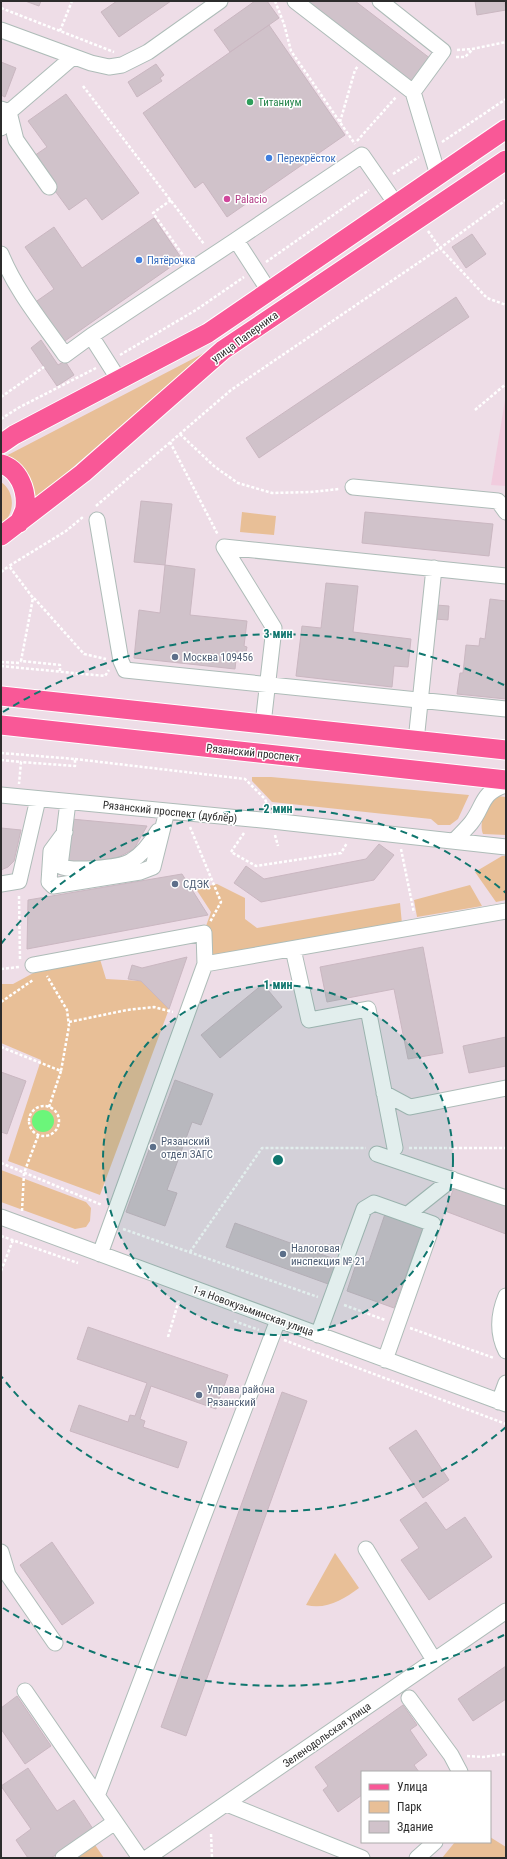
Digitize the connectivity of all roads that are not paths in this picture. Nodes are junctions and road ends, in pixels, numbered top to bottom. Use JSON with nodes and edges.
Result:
{"nodes":[{"id":1,"x":220,"y":1,"type":"edge"},
{"id":2,"x":295,"y":1,"type":"edge"},
{"id":3,"x":380,"y":1,"type":"edge"},
{"id":4,"x":1,"y":30,"type":"edge"},
{"id":5,"x":73,"y":56,"type":"junction"},
{"id":6,"x":413,"y":92,"type":"junction"},
{"id":7,"x":5,"y":111,"type":"edge"},
{"id":8,"x":1,"y":128,"type":"edge"},
{"id":9,"x":506,"y":129,"type":"edge"},
{"id":10,"x":506,"y":160,"type":"edge"},
{"id":11,"x":438,"y":175,"type":"junction"},
{"id":12,"x":49,"y":187,"type":"dead end"},
{"id":13,"x":396,"y":204,"type":"junction"},
{"id":14,"x":236,"y":240,"type":"junction"},
{"id":15,"x":1,"y":254,"type":"edge"},
{"id":16,"x":269,"y":291,"type":"junction"},
{"id":17,"x":91,"y":336,"type":"junction"},
{"id":18,"x":119,"y":380,"type":"junction"},
{"id":19,"x":1,"y":444,"type":"edge"},
{"id":20,"x":1,"y":464,"type":"edge"},
{"id":21,"x":353,"y":487,"type":"road end"},
{"id":22,"x":506,"y":512,"type":"edge"},
{"id":23,"x":92,"y":514,"type":"road end"},
{"id":24,"x":20,"y":523,"type":"junction"},
{"id":25,"x":1,"y":536,"type":"edge"},
{"id":26,"x":434,"y":568,"type":"junction"},
{"id":27,"x":506,"y":576,"type":"edge"},
{"id":28,"x":268,"y":684,"type":"junction"},
{"id":29,"x":1,"y":696,"type":"edge"},
{"id":30,"x":420,"y":700,"type":"junction"},
{"id":31,"x":506,"y":709,"type":"edge"},
{"id":32,"x":263,"y":724,"type":"junction"},
{"id":33,"x":1,"y":725,"type":"edge"},
{"id":34,"x":416,"y":741,"type":"junction"},
{"id":35,"x":506,"y":750,"type":"edge"},
{"id":36,"x":506,"y":780,"type":"edge"},
{"id":37,"x":506,"y":785,"type":"edge"},
{"id":38,"x":1,"y":795,"type":"edge"},
{"id":39,"x":38,"y":799,"type":"junction"},
{"id":40,"x":68,"y":802,"type":"junction"},
{"id":41,"x":166,"y":815,"type":"junction"},
{"id":42,"x":64,"y":832,"type":"junction"},
{"id":43,"x":454,"y":841,"type":"junction"},
{"id":44,"x":506,"y":847,"type":"edge"},
{"id":45,"x":1,"y":884,"type":"edge"},
{"id":46,"x":506,"y":911,"type":"edge"},
{"id":47,"x":293,"y":949,"type":"junction"},
{"id":48,"x":205,"y":964,"type":"junction"},
{"id":49,"x":39,"y":967,"type":"road end"},
{"id":50,"x":506,"y":1088,"type":"edge"},
{"id":51,"x":384,"y":1093,"type":"junction"},
{"id":52,"x":395,"y":1148,"type":"road end"},
{"id":53,"x":377,"y":1154,"type":"dead end"},
{"id":54,"x":452,"y":1179,"type":"junction"},
{"id":55,"x":506,"y":1198,"type":"edge"},
{"id":56,"x":408,"y":1214,"type":"junction"},
{"id":57,"x":1,"y":1217,"type":"edge"},
{"id":58,"x":100,"y":1254,"type":"junction"},
{"id":59,"x":506,"y":1296,"type":"edge"},
{"id":60,"x":278,"y":1320,"type":"junction"},
{"id":61,"x":318,"y":1334,"type":"junction"},
{"id":62,"x":502,"y":1355,"type":"edge"},
{"id":63,"x":385,"y":1360,"type":"junction"},
{"id":64,"x":506,"y":1383,"type":"edge"},
{"id":65,"x":503,"y":1403,"type":"edge"},
{"id":66,"x":366,"y":1549,"type":"dead end"},
{"id":67,"x":1,"y":1552,"type":"edge"},
{"id":68,"x":506,"y":1612,"type":"edge"},
{"id":69,"x":56,"y":1643,"type":"dead end"},
{"id":70,"x":434,"y":1660,"type":"junction"},
{"id":71,"x":25,"y":1691,"type":"dead end"},
{"id":72,"x":409,"y":1698,"type":"dead end"},
{"id":73,"x":459,"y":1771,"type":"edge"},
{"id":74,"x":97,"y":1796,"type":"junction"},
{"id":75,"x":227,"y":1804,"type":"junction"},
{"id":76,"x":115,"y":1822,"type":"junction"},
{"id":77,"x":434,"y":1843,"type":"edge"},
{"id":78,"x":63,"y":1858,"type":"edge"},
{"id":79,"x":140,"y":1858,"type":"edge"},
{"id":80,"x":147,"y":1858,"type":"edge"},
{"id":81,"x":362,"y":1858,"type":"edge"},
{"id":82,"x":417,"y":1858,"type":"edge"}],
"edges":[{"from":1,"to":5,"type":"street"},
{"from":2,"to":6,"type":"street"},
{"from":3,"to":6,"type":"street"},
{"from":4,"to":5,"type":"street"},
{"from":5,"to":7,"type":"street"},
{"from":6,"to":11,"type":"street"},
{"from":7,"to":8,"type":"street"},
{"from":7,"to":12,"type":"street"},
{"from":9,"to":11,"type":"main road"},
{"from":10,"to":24,"type":"main road","name":"улица Паперника"},
{"from":11,"to":13,"type":"main road"},
{"from":13,"to":14,"type":"street"},
{"from":13,"to":16,"type":"main road"},
{"from":14,"to":16,"type":"street"},
{"from":14,"to":17,"type":"street"},
{"from":15,"to":17,"type":"street"},
{"from":16,"to":18,"type":"main road"},
{"from":17,"to":18,"type":"street"},
{"from":18,"to":19,"type":"main road"},
{"from":20,"to":24,"type":"main road"},
{"from":21,"to":22,"type":"street"},
{"from":23,"to":28,"type":"street"},
{"from":24,"to":25,"type":"main road","name":"улица Паперника"},
{"from":26,"to":27,"type":"street"},
{"from":26,"to":28,"type":"street"},
{"from":26,"to":30,"type":"street"},
{"from":28,"to":30,"type":"street"},
{"from":28,"to":32,"type":"street"},
{"from":29,"to":32,"type":"main road"},
{"from":30,"to":31,"type":"street"},
{"from":30,"to":34,"type":"street"},
{"from":32,"to":34,"type":"main road"},
{"from":33,"to":36,"type":"main road","name":"Рязанский проспект"},
{"from":34,"to":35,"type":"main road"},
{"from":37,"to":43,"type":"street"},
{"from":38,"to":39,"type":"street","name":"Рязанский проспект (дублёр)"},
{"from":39,"to":40,"type":"street","name":"Рязанский проспект (дублёр)"},
{"from":39,"to":45,"type":"street"},
{"from":40,"to":41,"type":"street","name":"Рязанский проспект (дублёр)"},
{"from":40,"to":42,"type":"street"},
{"from":41,"to":42,"type":"street"},
{"from":41,"to":42,"type":"street"},
{"from":41,"to":43,"type":"street","name":"Рязанский проспект (дублёр)"},
{"from":43,"to":44,"type":"street","name":"Рязанский проспект (дублёр)"},
{"from":46,"to":47,"type":"street"},
{"from":47,"to":48,"type":"street"},
{"from":47,"to":51,"type":"street"},
{"from":48,"to":49,"type":"street"},
{"from":48,"to":58,"type":"street"},
{"from":50,"to":51,"type":"street"},
{"from":51,"to":52,"type":"street"},
{"from":53,"to":54,"type":"street"},
{"from":54,"to":55,"type":"street"},
{"from":54,"to":56,"type":"street"},
{"from":56,"to":61,"type":"street"},
{"from":56,"to":63,"type":"street"},
{"from":57,"to":58,"type":"street","name":"1-я Новокузьминская улица"},
{"from":58,"to":60,"type":"street","name":"1-я Новокузьминская улица"},
{"from":59,"to":62,"type":"street"},
{"from":60,"to":61,"type":"street","name":"1-я Новокузьминская улица"},
{"from":60,"to":74,"type":"street"},
{"from":61,"to":63,"type":"street","name":"1-я Новокузьминская улица"},
{"from":63,"to":65,"type":"street","name":"1-я Новокузьминская улица"},
{"from":64,"to":65,"type":"street"},
{"from":66,"to":70,"type":"street"},
{"from":67,"to":69,"type":"street"},
{"from":68,"to":70,"type":"street","name":"Зеленодольская улица"},
{"from":70,"to":75,"type":"street","name":"Зеленодольская улица"},
{"from":71,"to":74,"type":"street"},
{"from":72,"to":73,"type":"street"},
{"from":74,"to":76,"type":"street"},
{"from":75,"to":80,"type":"street","name":"Зеленодольская улица"},
{"from":75,"to":81,"type":"street"},
{"from":76,"to":78,"type":"street"},
{"from":76,"to":79,"type":"street"},
{"from":77,"to":82,"type":"street"}]}
